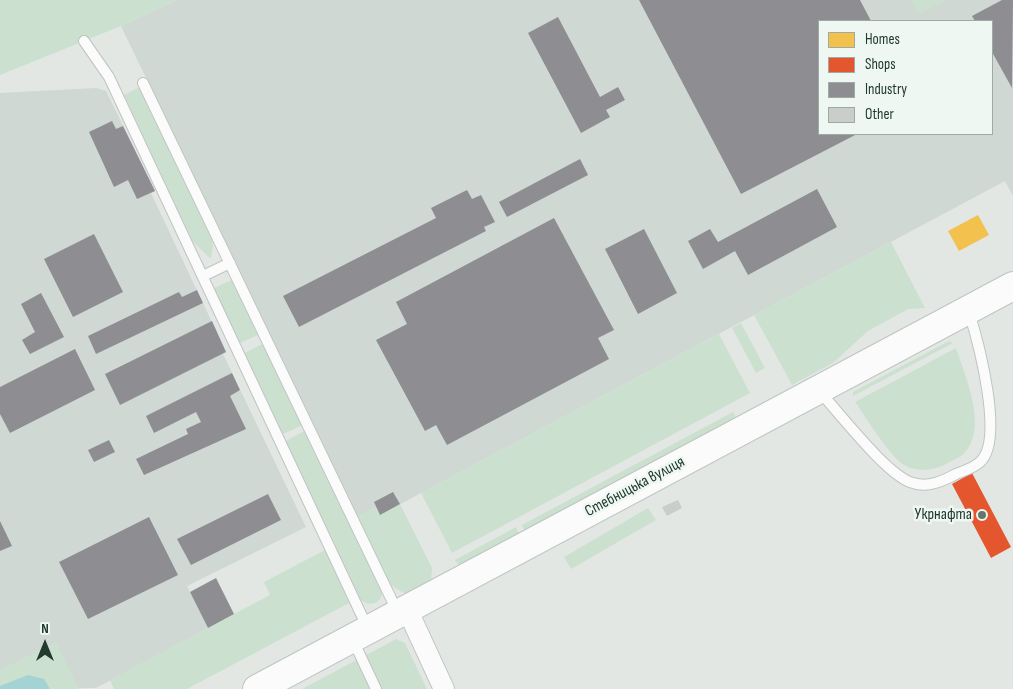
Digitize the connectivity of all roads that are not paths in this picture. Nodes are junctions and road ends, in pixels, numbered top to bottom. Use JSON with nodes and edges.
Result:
{"nodes":[{"id":1,"x":84,"y":41,"type":"dead end"},
{"id":2,"x":143,"y":83,"type":"dead end"},
{"id":3,"x":230,"y":263,"type":"junction"},
{"id":4,"x":203,"y":276,"type":"junction"},
{"id":5,"x":1013,"y":286,"type":"edge"},
{"id":6,"x":968,"y":310,"type":"junction"},
{"id":7,"x":818,"y":390,"type":"junction"},
{"id":8,"x":403,"y":611,"type":"junction"},
{"id":9,"x":360,"y":634,"type":"junction"},
{"id":10,"x":257,"y":689,"type":"edge"},
{"id":11,"x":376,"y":689,"type":"edge"},
{"id":12,"x":444,"y":689,"type":"edge"}],
"edges":[{"from":1,"to":4,"type":"lane"},
{"from":2,"to":3,"type":"lane"},
{"from":3,"to":4,"type":"lane"},
{"from":3,"to":8,"type":"lane"},
{"from":4,"to":9,"type":"lane"},
{"from":5,"to":6,"type":"street","name":"Стебницька вулиця"},
{"from":6,"to":7,"type":"street","name":"Стебницька вулиця"},
{"from":6,"to":7,"type":"lane"},
{"from":7,"to":8,"type":"street","name":"Стебницька вулиця"},
{"from":8,"to":9,"type":"street","name":"Стебницька вулиця"},
{"from":8,"to":12,"type":"street"},
{"from":9,"to":10,"type":"street","name":"Стебницька вулиця"},
{"from":9,"to":11,"type":"lane"}]}
